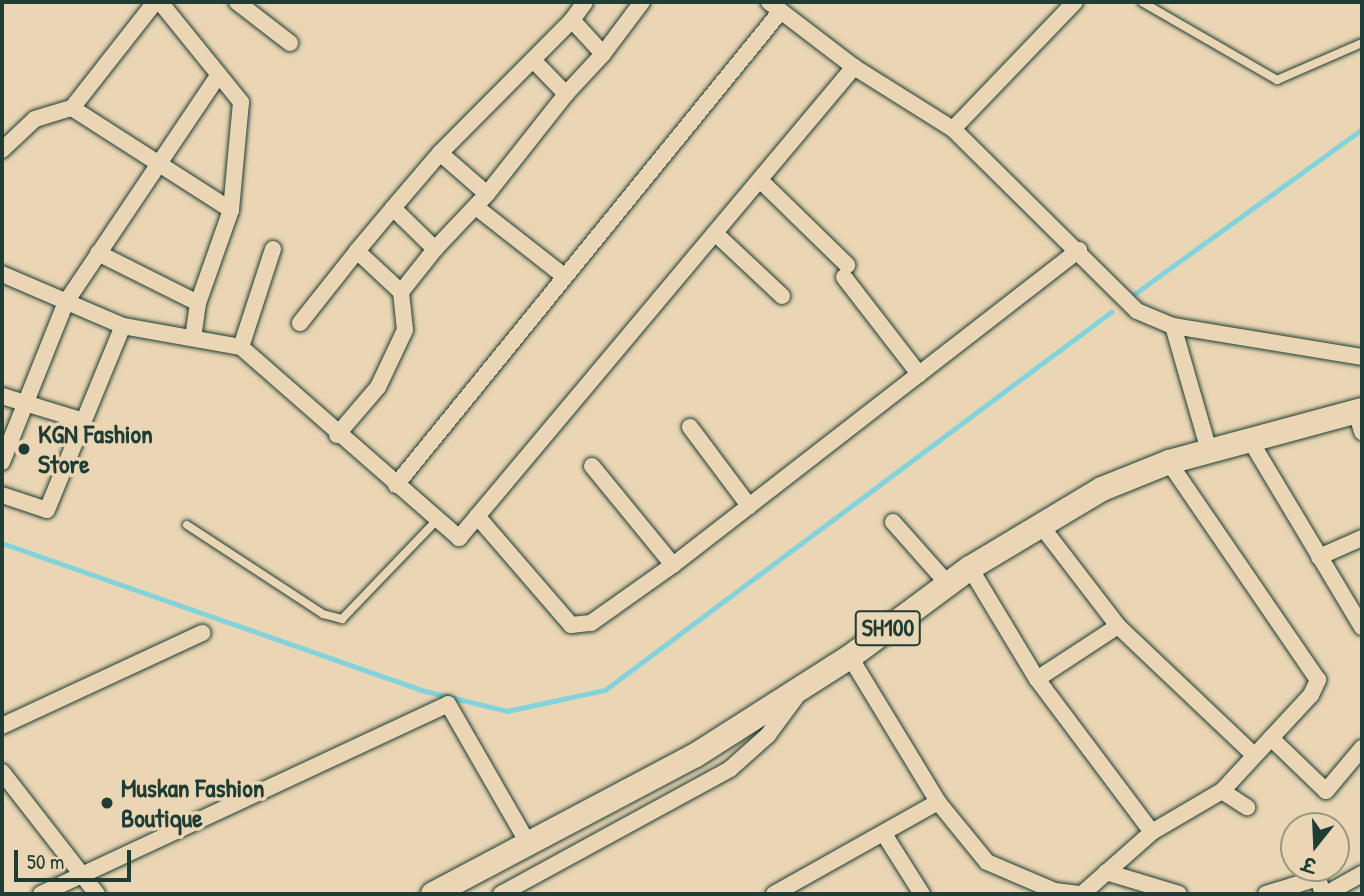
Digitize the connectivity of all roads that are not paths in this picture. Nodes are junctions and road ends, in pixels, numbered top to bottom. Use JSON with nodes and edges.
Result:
{"nodes":[{"id":1,"x":158,"y":2,"type":"edge"},
{"id":2,"x":237,"y":2,"type":"edge"},
{"id":3,"x":585,"y":2,"type":"edge"},
{"id":4,"x":642,"y":2,"type":"edge"},
{"id":5,"x":1075,"y":2,"type":"edge"},
{"id":6,"x":1142,"y":2,"type":"edge"},
{"id":7,"x":774,"y":7,"type":"edge"},
{"id":8,"x":572,"y":20,"type":"junction"},
{"id":9,"x":290,"y":43,"type":"dead end"},
{"id":10,"x":1362,"y":43,"type":"edge"},
{"id":11,"x":603,"y":54,"type":"junction"},
{"id":12,"x":533,"y":60,"type":"junction"},
{"id":13,"x":854,"y":67,"type":"junction"},
{"id":14,"x":217,"y":76,"type":"junction"},
{"id":15,"x":566,"y":94,"type":"junction"},
{"id":16,"x":72,"y":108,"type":"junction"},
{"id":17,"x":953,"y":129,"type":"junction"},
{"id":18,"x":2,"y":150,"type":"edge"},
{"id":19,"x":440,"y":153,"type":"junction"},
{"id":20,"x":156,"y":167,"type":"junction"},
{"id":21,"x":760,"y":180,"type":"junction"},
{"id":22,"x":487,"y":194,"type":"junction"},
{"id":23,"x":475,"y":206,"type":"junction"},
{"id":24,"x":393,"y":208,"type":"junction"},
{"id":25,"x":230,"y":210,"type":"junction"},
{"id":26,"x":715,"y":233,"type":"junction"},
{"id":27,"x":273,"y":249,"type":"dead end"},
{"id":28,"x":435,"y":249,"type":"junction"},
{"id":29,"x":1079,"y":250,"type":"junction"},
{"id":30,"x":357,"y":251,"type":"junction"},
{"id":31,"x":98,"y":253,"type":"junction"},
{"id":32,"x":2,"y":274,"type":"edge"},
{"id":33,"x":564,"y":276,"type":"junction"},
{"id":34,"x":401,"y":292,"type":"junction"},
{"id":35,"x":782,"y":296,"type":"dead end"},
{"id":36,"x":66,"y":302,"type":"junction"},
{"id":37,"x":198,"y":303,"type":"junction"},
{"id":38,"x":300,"y":323,"type":"dead end"},
{"id":39,"x":123,"y":326,"type":"junction"},
{"id":40,"x":1173,"y":326,"type":"junction"},
{"id":41,"x":193,"y":338,"type":"junction"},
{"id":42,"x":241,"y":347,"type":"junction"},
{"id":43,"x":1362,"y":357,"type":"edge"},
{"id":44,"x":919,"y":374,"type":"junction"},
{"id":45,"x":2,"y":396,"type":"edge"},
{"id":46,"x":24,"y":403,"type":"junction"},
{"id":47,"x":1360,"y":418,"type":"edge"},
{"id":48,"x":84,"y":421,"type":"junction"},
{"id":49,"x":690,"y":427,"type":"dead end"},
{"id":50,"x":337,"y":435,"type":"junction"},
{"id":51,"x":1250,"y":440,"type":"junction"},
{"id":52,"x":1209,"y":451,"type":"junction"},
{"id":53,"x":2,"y":462,"type":"edge"},
{"id":54,"x":1169,"y":462,"type":"junction"},
{"id":55,"x":592,"y":466,"type":"dead end"},
{"id":56,"x":396,"y":485,"type":"junction"},
{"id":57,"x":2,"y":495,"type":"edge"},
{"id":58,"x":749,"y":506,"type":"junction"},
{"id":59,"x":477,"y":516,"type":"junction"},
{"id":60,"x":437,"y":520,"type":"junction"},
{"id":61,"x":893,"y":522,"type":"dead end"},
{"id":62,"x":1040,"y":523,"type":"junction"},
{"id":63,"x":187,"y":525,"type":"dead end"},
{"id":64,"x":1362,"y":538,"type":"edge"},
{"id":65,"x":1319,"y":557,"type":"junction"},
{"id":66,"x":673,"y":565,"type":"junction"},
{"id":67,"x":970,"y":568,"type":"junction"},
{"id":68,"x":947,"y":583,"type":"junction"},
{"id":69,"x":1118,"y":626,"type":"junction"},
{"id":70,"x":1362,"y":626,"type":"edge"},
{"id":71,"x":202,"y":633,"type":"dead end"},
{"id":72,"x":850,"y":657,"type":"junction"},
{"id":73,"x":1037,"y":678,"type":"junction"},
{"id":74,"x":803,"y":686,"type":"junction"},
{"id":75,"x":2,"y":726,"type":"edge"},
{"id":76,"x":1271,"y":738,"type":"junction"},
{"id":77,"x":1362,"y":748,"type":"edge"},
{"id":78,"x":1253,"y":754,"type":"junction"},
{"id":79,"x":2,"y":772,"type":"edge"},
{"id":80,"x":1222,"y":791,"type":"junction"},
{"id":81,"x":938,"y":802,"type":"junction"},
{"id":82,"x":1247,"y":807,"type":"dead end"},
{"id":83,"x":1152,"y":832,"type":"junction"},
{"id":84,"x":884,"y":834,"type":"junction"},
{"id":85,"x":528,"y":845,"type":"junction"},
{"id":86,"x":1106,"y":872,"type":"junction"},
{"id":87,"x":83,"y":873,"type":"junction"},
{"id":88,"x":1362,"y":874,"type":"edge"},
{"id":89,"x":918,"y":892,"type":"edge"},
{"id":90,"x":1054,"y":893,"type":"edge"},
{"id":91,"x":41,"y":894,"type":"edge"},
{"id":92,"x":97,"y":894,"type":"edge"},
{"id":93,"x":433,"y":894,"type":"edge"},
{"id":94,"x":501,"y":894,"type":"edge"},
{"id":95,"x":774,"y":894,"type":"edge"},
{"id":96,"x":1082,"y":894,"type":"edge"},
{"id":97,"x":1179,"y":894,"type":"edge"},
{"id":98,"x":1266,"y":894,"type":"edge"},
{"id":99,"x":1324,"y":894,"type":"edge"}],
"edges":[{"from":1,"to":14,"type":"street"},
{"from":1,"to":16,"type":"street"},
{"from":2,"to":9,"type":"street"},
{"from":3,"to":8,"type":"street"},
{"from":4,"to":11,"type":"street"},
{"from":5,"to":17,"type":"street"},
{"from":6,"to":10,"type":"lane"},
{"from":7,"to":13,"type":"street"},
{"from":7,"to":33,"type":"street"},
{"from":8,"to":11,"type":"street"},
{"from":8,"to":12,"type":"street"},
{"from":11,"to":15,"type":"street"},
{"from":12,"to":15,"type":"street"},
{"from":12,"to":19,"type":"street"},
{"from":13,"to":17,"type":"street"},
{"from":13,"to":21,"type":"street"},
{"from":14,"to":20,"type":"street"},
{"from":14,"to":25,"type":"street"},
{"from":15,"to":22,"type":"street"},
{"from":16,"to":18,"type":"street"},
{"from":16,"to":20,"type":"street"},
{"from":17,"to":29,"type":"street"},
{"from":19,"to":22,"type":"street"},
{"from":19,"to":24,"type":"street"},
{"from":20,"to":25,"type":"street"},
{"from":20,"to":31,"type":"street"},
{"from":21,"to":26,"type":"street"},
{"from":21,"to":44,"type":"street"},
{"from":22,"to":23,"type":"street"},
{"from":23,"to":28,"type":"street"},
{"from":23,"to":33,"type":"street"},
{"from":24,"to":28,"type":"street"},
{"from":24,"to":30,"type":"street"},
{"from":25,"to":37,"type":"street"},
{"from":26,"to":35,"type":"street"},
{"from":26,"to":59,"type":"street"},
{"from":27,"to":42,"type":"street"},
{"from":28,"to":34,"type":"street"},
{"from":29,"to":40,"type":"street"},
{"from":29,"to":44,"type":"street"},
{"from":30,"to":34,"type":"street"},
{"from":30,"to":38,"type":"street"},
{"from":31,"to":36,"type":"street"},
{"from":31,"to":37,"type":"street"},
{"from":32,"to":36,"type":"street"},
{"from":33,"to":56,"type":"street"},
{"from":34,"to":50,"type":"street"},
{"from":36,"to":39,"type":"street"},
{"from":36,"to":46,"type":"street"},
{"from":37,"to":41,"type":"street"},
{"from":39,"to":41,"type":"street"},
{"from":39,"to":48,"type":"street"},
{"from":40,"to":43,"type":"street"},
{"from":40,"to":52,"type":"street"},
{"from":41,"to":42,"type":"street"},
{"from":42,"to":50,"type":"street"},
{"from":44,"to":58,"type":"street"},
{"from":45,"to":46,"type":"street"},
{"from":46,"to":48,"type":"street"},
{"from":46,"to":53,"type":"street"},
{"from":47,"to":51,"type":"main road","number":"SH100"},
{"from":48,"to":57,"type":"street"},
{"from":49,"to":58,"type":"street"},
{"from":50,"to":56,"type":"street"},
{"from":51,"to":52,"type":"main road","number":"SH100"},
{"from":51,"to":65,"type":"street"},
{"from":52,"to":54,"type":"main road","number":"SH100"},
{"from":54,"to":62,"type":"main road","number":"SH100"},
{"from":54,"to":76,"type":"street"},
{"from":55,"to":66,"type":"street"},
{"from":56,"to":60,"type":"street"},
{"from":58,"to":66,"type":"street"},
{"from":59,"to":60,"type":"street"},
{"from":59,"to":66,"type":"street"},
{"from":60,"to":63,"type":"lane"},
{"from":61,"to":68,"type":"street"},
{"from":62,"to":67,"type":"main road","number":"SH100"},
{"from":62,"to":69,"type":"street"},
{"from":64,"to":65,"type":"street"},
{"from":65,"to":70,"type":"street"},
{"from":67,"to":68,"type":"main road","number":"SH100"},
{"from":67,"to":73,"type":"street"},
{"from":68,"to":72,"type":"main road","number":"SH100"},
{"from":69,"to":73,"type":"street"},
{"from":69,"to":78,"type":"street"},
{"from":71,"to":75,"type":"street"},
{"from":72,"to":74,"type":"main road","number":"SH100"},
{"from":72,"to":81,"type":"street"},
{"from":73,"to":83,"type":"street"},
{"from":74,"to":85,"type":"main road","number":"SH100"},
{"from":74,"to":94,"type":"street"},
{"from":76,"to":77,"type":"street"},
{"from":76,"to":78,"type":"street"},
{"from":78,"to":80,"type":"street"},
{"from":79,"to":87,"type":"street"},
{"from":80,"to":82,"type":"street"},
{"from":80,"to":83,"type":"street"},
{"from":81,"to":84,"type":"street"},
{"from":81,"to":90,"type":"street"},
{"from":83,"to":86,"type":"street"},
{"from":84,"to":89,"type":"street"},
{"from":84,"to":95,"type":"street"},
{"from":85,"to":87,"type":"street"},
{"from":85,"to":93,"type":"main road","number":"SH100"},
{"from":86,"to":96,"type":"street"},
{"from":86,"to":97,"type":"street"},
{"from":87,"to":91,"type":"street"},
{"from":87,"to":92,"type":"street"},
{"from":88,"to":99,"type":"street"},
{"from":90,"to":96,"type":"street"},
{"from":98,"to":99,"type":"street"}]}
